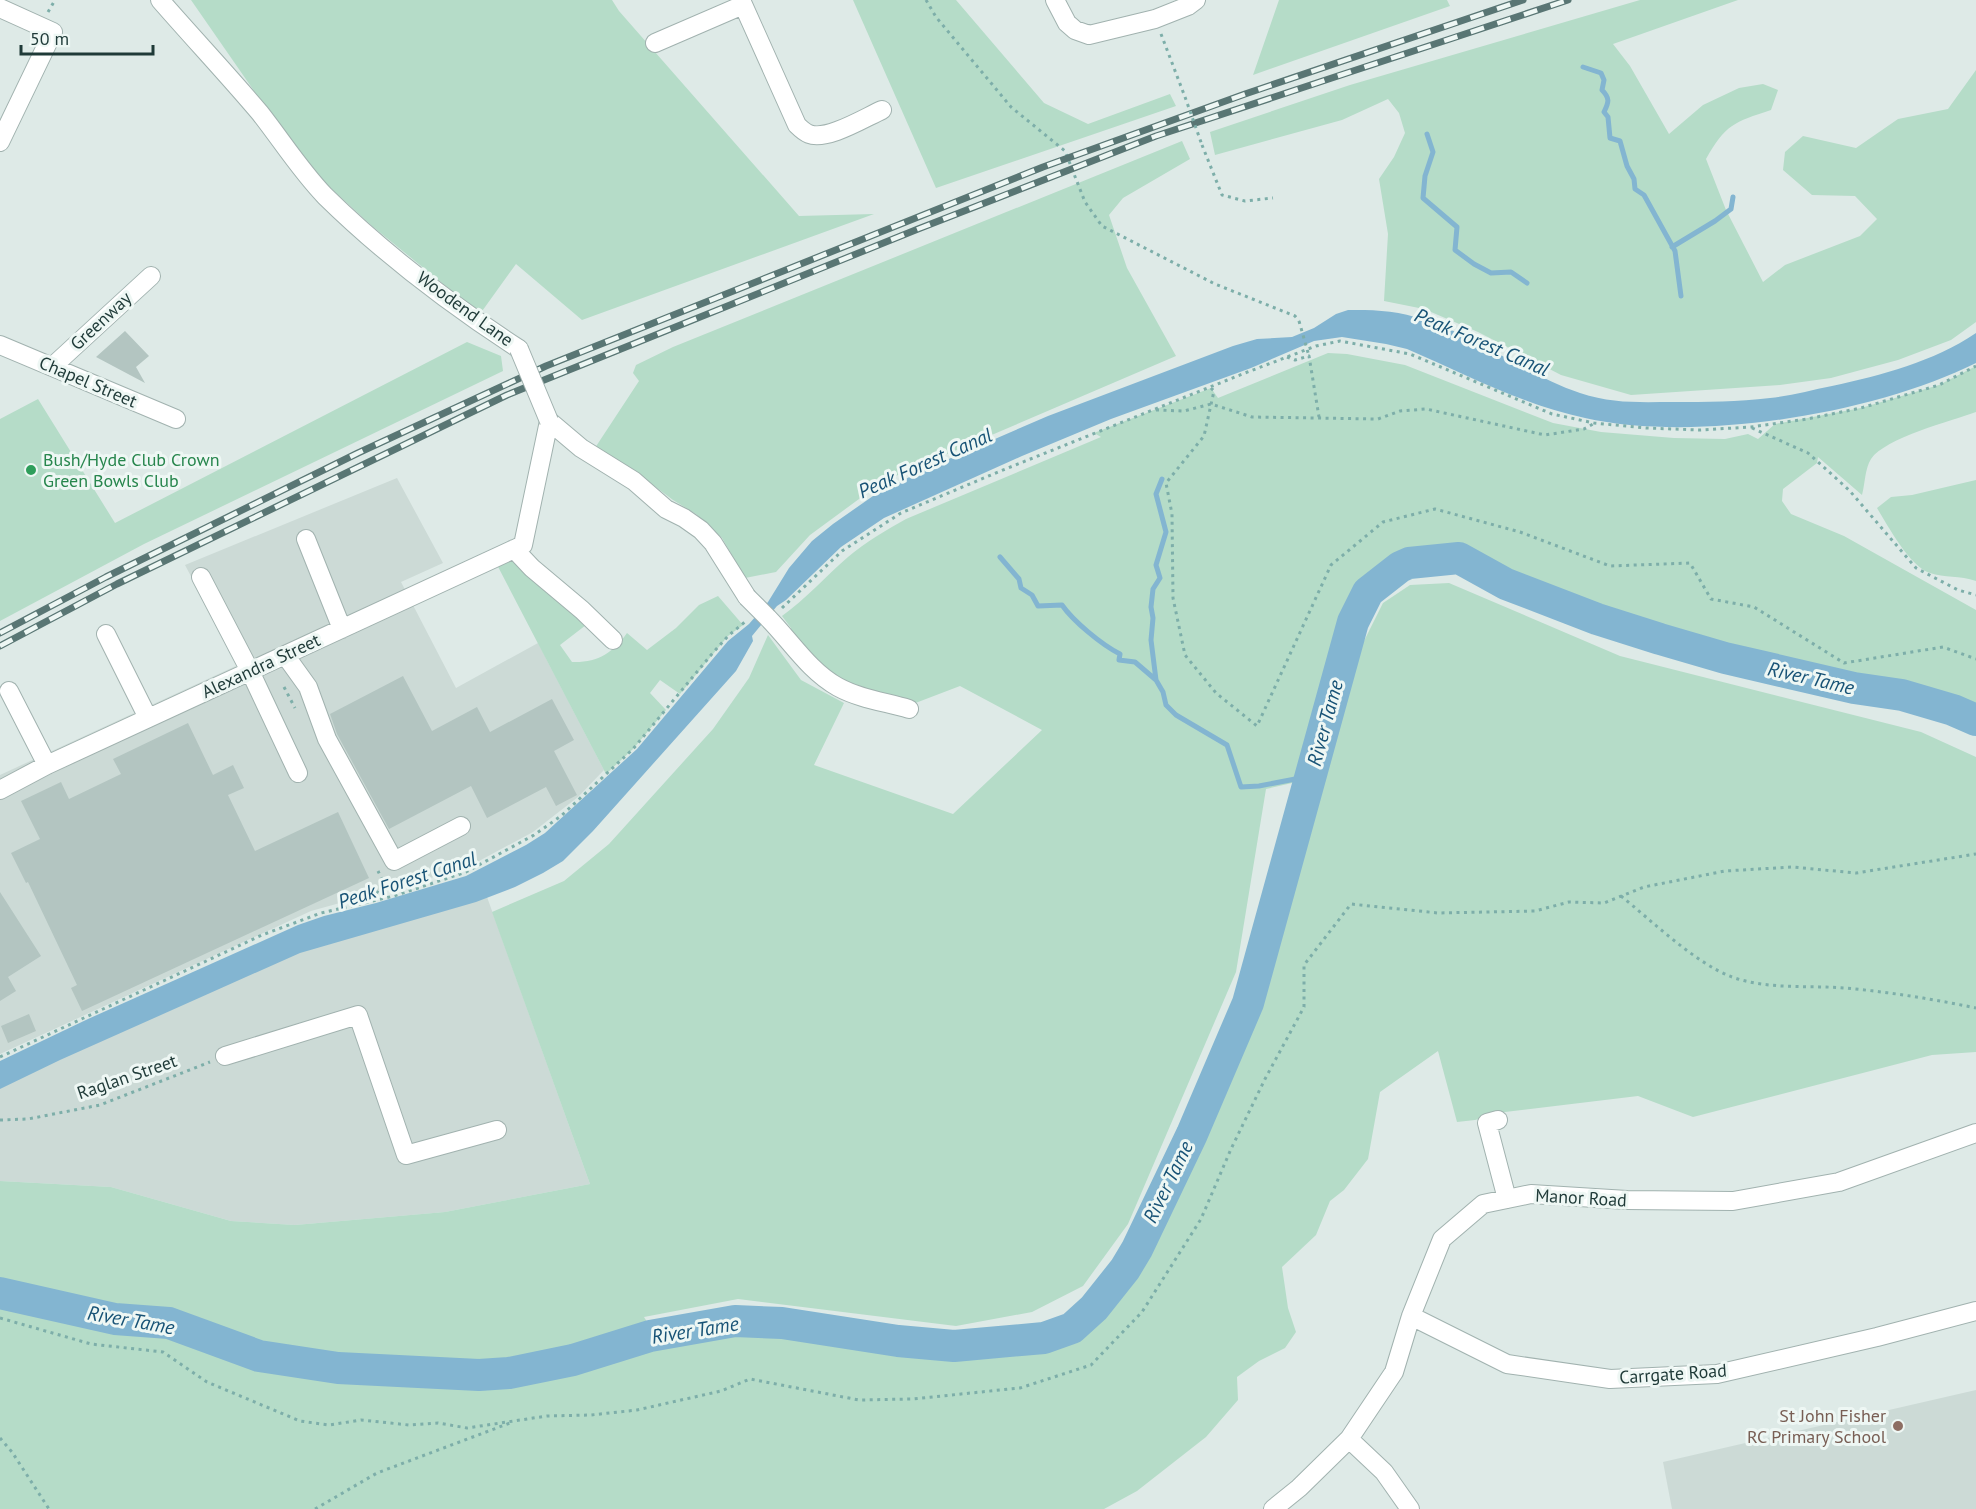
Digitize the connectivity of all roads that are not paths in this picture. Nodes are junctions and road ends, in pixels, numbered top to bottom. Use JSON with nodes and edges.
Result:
{"nodes":[{"id":1,"x":160,"y":0,"type":"edge"},
{"id":2,"x":1055,"y":0,"type":"edge"},
{"id":3,"x":1196,"y":0,"type":"edge"},
{"id":4,"x":742,"y":2,"type":"edge"},
{"id":5,"x":0,"y":8,"type":"edge"},
{"id":6,"x":655,"y":43,"type":"dead end"},
{"id":7,"x":882,"y":110,"type":"dead end"},
{"id":8,"x":0,"y":142,"type":"edge"},
{"id":9,"x":151,"y":276,"type":"dead end"},
{"id":10,"x":0,"y":345,"type":"edge"},
{"id":11,"x":52,"y":367,"type":"junction"},
{"id":12,"x":177,"y":419,"type":"dead end"},
{"id":13,"x":549,"y":421,"type":"junction"},
{"id":14,"x":306,"y":539,"type":"dead end"},
{"id":15,"x":519,"y":547,"type":"junction"},
{"id":16,"x":201,"y":577,"type":"dead end"},
{"id":17,"x":342,"y":629,"type":"junction"},
{"id":18,"x":106,"y":634,"type":"dead end"},
{"id":19,"x":612,"y":640,"type":"dead end"},
{"id":20,"x":285,"y":655,"type":"junction"},
{"id":21,"x":250,"y":671,"type":"junction"},
{"id":22,"x":9,"y":692,"type":"dead end"},
{"id":23,"x":909,"y":709,"type":"dead end"},
{"id":24,"x":148,"y":718,"type":"junction"},
{"id":25,"x":46,"y":765,"type":"junction"},
{"id":26,"x":298,"y":773,"type":"dead end"},
{"id":27,"x":0,"y":790,"type":"edge"},
{"id":28,"x":461,"y":826,"type":"dead end"},
{"id":29,"x":225,"y":1056,"type":"road end"},
{"id":30,"x":1498,"y":1120,"type":"dead end"},
{"id":31,"x":497,"y":1130,"type":"dead end"},
{"id":32,"x":1976,"y":1133,"type":"edge"},
{"id":33,"x":1507,"y":1199,"type":"junction"},
{"id":34,"x":1976,"y":1311,"type":"edge"},
{"id":35,"x":1411,"y":1316,"type":"junction"},
{"id":36,"x":1349,"y":1439,"type":"junction"},
{"id":37,"x":1273,"y":1509,"type":"edge"},
{"id":38,"x":1410,"y":1509,"type":"edge"}],
"edges":[{"from":1,"to":13,"type":"street","name":"Woodend Lane","bridge":true},
{"from":2,"to":3,"type":"street"},
{"from":4,"to":6,"type":"street"},
{"from":4,"to":7,"type":"street"},
{"from":5,"to":8,"type":"street"},
{"from":9,"to":11,"type":"street","name":"Greenway"},
{"from":10,"to":11,"type":"street","name":"Chapel Street"},
{"from":11,"to":12,"type":"street","name":"Chapel Street"},
{"from":13,"to":15,"type":"street"},
{"from":13,"to":23,"type":"street","name":"Woodend Lane","bridge":true},
{"from":14,"to":17,"type":"street"},
{"from":15,"to":17,"type":"street","name":"Alexandra Street"},
{"from":15,"to":19,"type":"street"},
{"from":16,"to":21,"type":"street"},
{"from":17,"to":20,"type":"street","name":"Alexandra Street"},
{"from":18,"to":24,"type":"street"},
{"from":20,"to":21,"type":"street","name":"Alexandra Street"},
{"from":20,"to":28,"type":"street"},
{"from":21,"to":24,"type":"street","name":"Alexandra Street"},
{"from":21,"to":26,"type":"street"},
{"from":22,"to":25,"type":"street"},
{"from":24,"to":25,"type":"street","name":"Alexandra Street"},
{"from":25,"to":27,"type":"street","name":"Alexandra Street"},
{"from":29,"to":31,"type":"street"},
{"from":30,"to":33,"type":"street"},
{"from":32,"to":33,"type":"street","name":"Manor Road"},
{"from":33,"to":35,"type":"street","name":"Manor Road"},
{"from":34,"to":35,"type":"street","name":"Carrgate Road"},
{"from":35,"to":36,"type":"street","name":"Manor Road"},
{"from":36,"to":37,"type":"street","name":"Manor Road"},
{"from":36,"to":38,"type":"street"}]}
